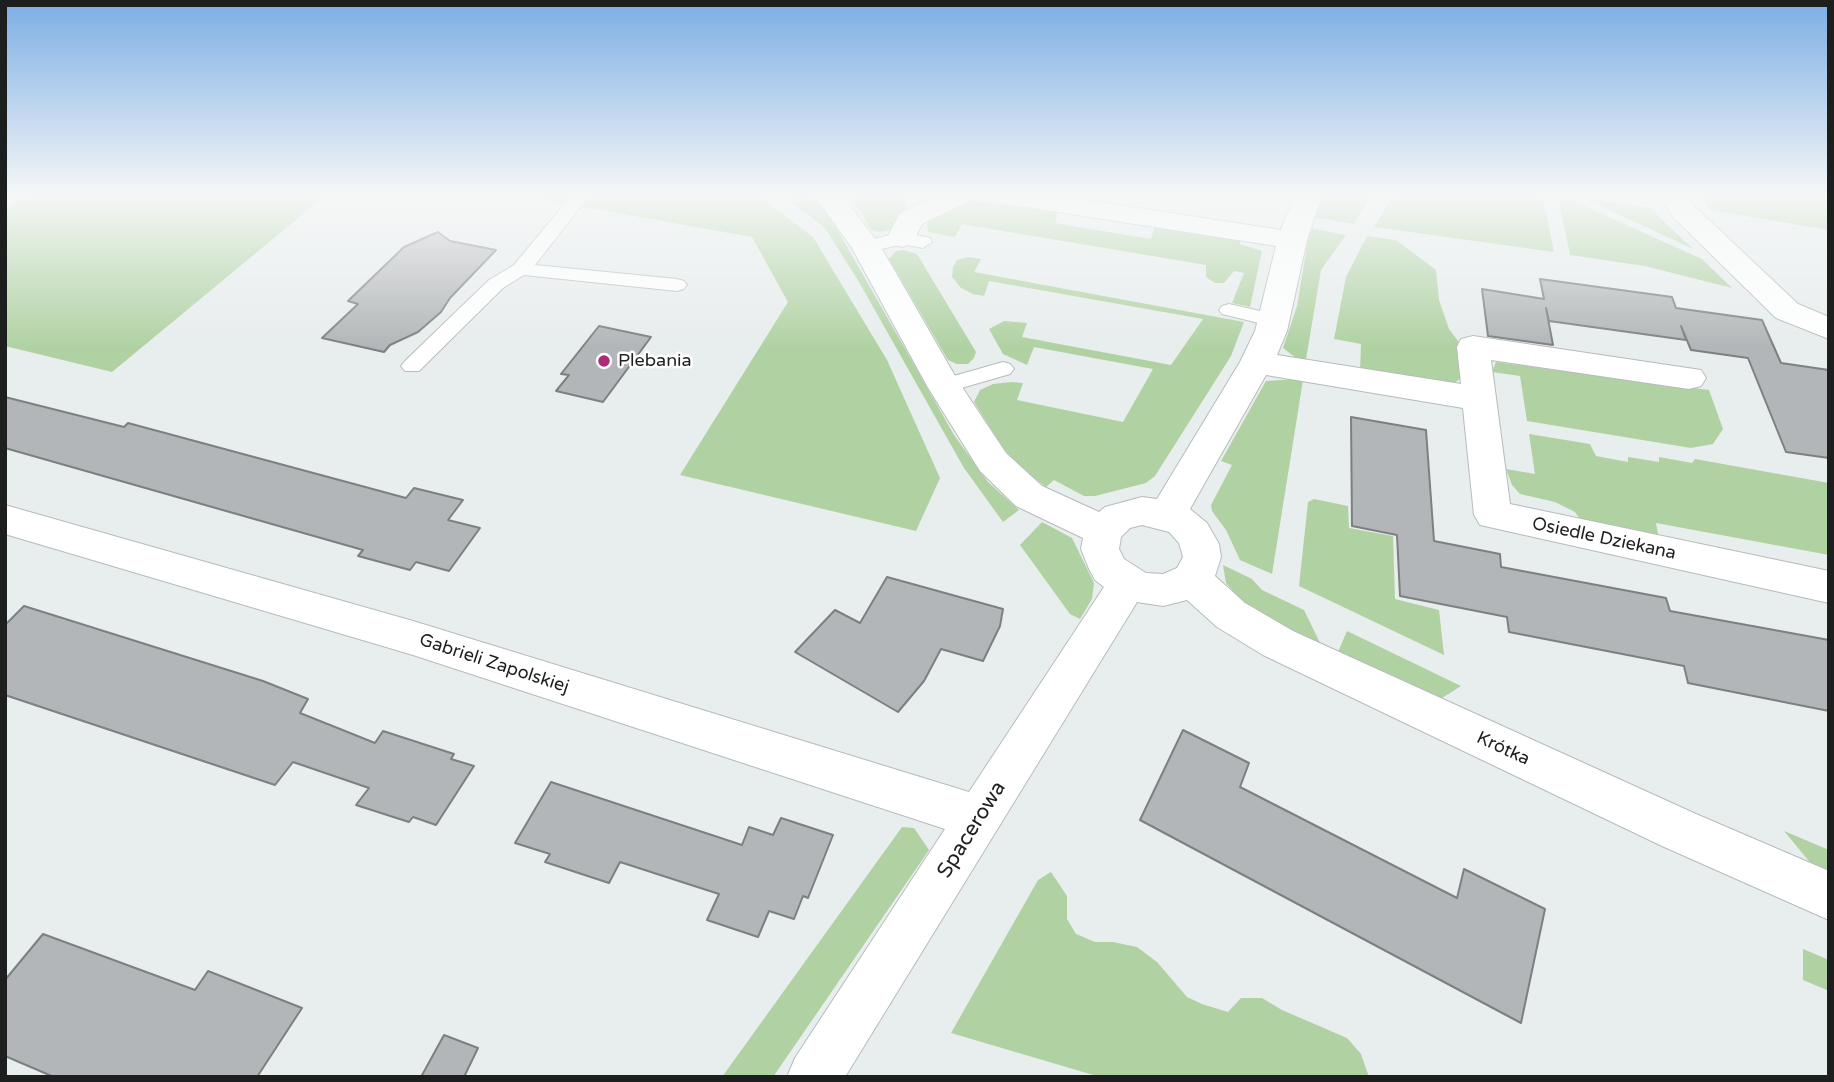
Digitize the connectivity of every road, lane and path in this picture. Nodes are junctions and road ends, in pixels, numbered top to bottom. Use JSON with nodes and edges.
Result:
{"nodes":[{"id":1,"x":539,"y":246,"type":"edge"},
{"id":2,"x":1291,"y":246,"type":"edge"},
{"id":3,"x":1720,"y":246,"type":"edge"},
{"id":4,"x":866,"y":247,"type":"edge"},
{"id":5,"x":521,"y":269,"type":"junction"},
{"id":6,"x":677,"y":285,"type":"dead end"},
{"id":7,"x":1229,"y":310,"type":"dead end"},
{"id":8,"x":1275,"y":321,"type":"junction"},
{"id":9,"x":1829,"y":329,"type":"edge"},
{"id":10,"x":1257,"y":362,"type":"junction"},
{"id":11,"x":412,"y":366,"type":"dead end"},
{"id":12,"x":1003,"y":369,"type":"dead end"},
{"id":13,"x":1689,"y":378,"type":"dead end"},
{"id":14,"x":944,"y":386,"type":"junction"},
{"id":15,"x":1480,"y":399,"type":"junction"},
{"id":16,"x":1167,"y":515,"type":"junction"},
{"id":17,"x":5,"y":519,"type":"edge"},
{"id":18,"x":1103,"y":531,"type":"junction"},
{"id":19,"x":1191,"y":579,"type":"junction"},
{"id":20,"x":1128,"y":583,"type":"junction"},
{"id":21,"x":1829,"y":587,"type":"edge"},
{"id":22,"x":979,"y":818,"type":"junction"},
{"id":23,"x":1829,"y":896,"type":"edge"},
{"id":24,"x":814,"y":1077,"type":"edge"}],
"edges":[{"from":1,"to":5,"type":"lane"},
{"from":2,"to":8,"type":"street"},
{"from":3,"to":9,"type":"street"},
{"from":4,"to":14,"type":"street"},
{"from":5,"to":6,"type":"lane"},
{"from":5,"to":11,"type":"lane"},
{"from":7,"to":8,"type":"lane"},
{"from":8,"to":10,"type":"street"},
{"from":10,"to":15,"type":"street"},
{"from":10,"to":16,"type":"street"},
{"from":12,"to":14,"type":"lane"},
{"from":13,"to":15,"type":"street","name":"Osiedle Dziekana"},
{"from":14,"to":18,"type":"street"},
{"from":15,"to":21,"type":"street","name":"Osiedle Dziekana"},
{"from":16,"to":18,"type":"street"},
{"from":16,"to":19,"type":"street"},
{"from":17,"to":22,"type":"street","name":"Gabrieli Zapolskiej"},
{"from":18,"to":20,"type":"street"},
{"from":19,"to":20,"type":"street"},
{"from":19,"to":23,"type":"street","name":"Krótka"},
{"from":20,"to":22,"type":"street","name":"Spacerowa"},
{"from":22,"to":24,"type":"street","name":"Spacerowa"}]}
